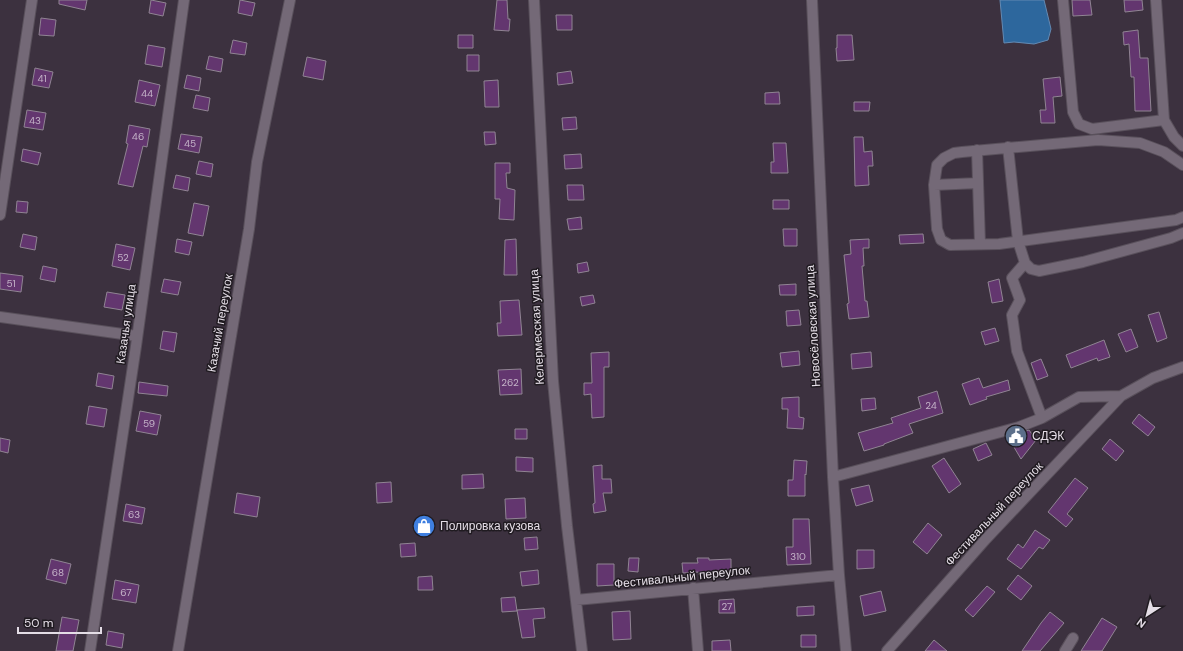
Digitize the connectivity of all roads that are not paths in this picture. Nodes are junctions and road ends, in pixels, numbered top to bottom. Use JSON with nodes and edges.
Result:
{"nodes":[{"id":1,"x":32,"y":0,"type":"edge"},
{"id":2,"x":184,"y":0,"type":"edge"},
{"id":3,"x":290,"y":0,"type":"edge"},
{"id":4,"x":534,"y":0,"type":"edge"},
{"id":5,"x":812,"y":0,"type":"edge"},
{"id":6,"x":1063,"y":0,"type":"edge"},
{"id":7,"x":1156,"y":0,"type":"edge"},
{"id":8,"x":1164,"y":120,"type":"junction"},
{"id":9,"x":1183,"y":146,"type":"edge"},
{"id":10,"x":1008,"y":147,"type":"junction"},
{"id":11,"x":977,"y":150,"type":"junction"},
{"id":12,"x":1183,"y":166,"type":"edge"},
{"id":13,"x":978,"y":183,"type":"junction"},
{"id":14,"x":934,"y":185,"type":"junction"},
{"id":15,"x":0,"y":215,"type":"edge"},
{"id":16,"x":1183,"y":217,"type":"edge"},
{"id":17,"x":1183,"y":233,"type":"edge"},
{"id":18,"x":1018,"y":241,"type":"junction"},
{"id":19,"x":980,"y":244,"type":"junction"},
{"id":20,"x":1025,"y":263,"type":"junction"},
{"id":21,"x":0,"y":317,"type":"edge"},
{"id":22,"x":137,"y":336,"type":"junction"},
{"id":23,"x":1183,"y":367,"type":"edge"},
{"id":24,"x":1122,"y":396,"type":"junction"},
{"id":25,"x":1042,"y":418,"type":"junction"},
{"id":26,"x":833,"y":477,"type":"junction"},
{"id":27,"x":839,"y":575,"type":"junction"},
{"id":28,"x":693,"y":588,"type":"junction"},
{"id":29,"x":576,"y":600,"type":"junction"},
{"id":30,"x":1073,"y":638,"type":"dead end"},
{"id":31,"x":90,"y":651,"type":"edge"},
{"id":32,"x":178,"y":651,"type":"edge"},
{"id":33,"x":582,"y":651,"type":"edge"},
{"id":34,"x":698,"y":651,"type":"edge"},
{"id":35,"x":846,"y":651,"type":"edge"},
{"id":36,"x":887,"y":651,"type":"edge"},
{"id":37,"x":1065,"y":651,"type":"edge"}],
"edges":[{"from":1,"to":15,"type":"street"},
{"from":2,"to":22,"type":"street","name":"Казачья улица"},
{"from":3,"to":32,"type":"street","name":"Казачий переулок"},
{"from":4,"to":29,"type":"street","name":"Келермесская улица"},
{"from":5,"to":26,"type":"street","name":"Новосёловская улица"},
{"from":6,"to":8,"type":"street"},
{"from":7,"to":8,"type":"street"},
{"from":8,"to":9,"type":"street"},
{"from":10,"to":11,"type":"street"},
{"from":10,"to":12,"type":"street"},
{"from":10,"to":18,"type":"street"},
{"from":11,"to":13,"type":"street"},
{"from":11,"to":14,"type":"street"},
{"from":13,"to":14,"type":"street"},
{"from":13,"to":19,"type":"street"},
{"from":14,"to":19,"type":"street"},
{"from":16,"to":18,"type":"street"},
{"from":17,"to":20,"type":"street"},
{"from":18,"to":19,"type":"street"},
{"from":18,"to":20,"type":"street"},
{"from":20,"to":25,"type":"street"},
{"from":21,"to":22,"type":"street"},
{"from":22,"to":31,"type":"street","name":"Казачья улица"},
{"from":23,"to":24,"type":"street","name":"Фестивальный переулок"},
{"from":24,"to":25,"type":"street","name":"Фестивальный переулок"},
{"from":24,"to":36,"type":"street","name":"Фестивальный переулок"},
{"from":25,"to":26,"type":"street","name":"Фестивальный переулок"},
{"from":26,"to":27,"type":"street","name":"Новосёловская улица"},
{"from":27,"to":28,"type":"street","name":"Фестивальный переулок"},
{"from":27,"to":35,"type":"street","name":"Новосёловская улица"},
{"from":28,"to":29,"type":"street","name":"Фестивальный переулок"},
{"from":28,"to":34,"type":"street"},
{"from":29,"to":33,"type":"street","name":"Келермесская улица"},
{"from":30,"to":37,"type":"street"}]}
